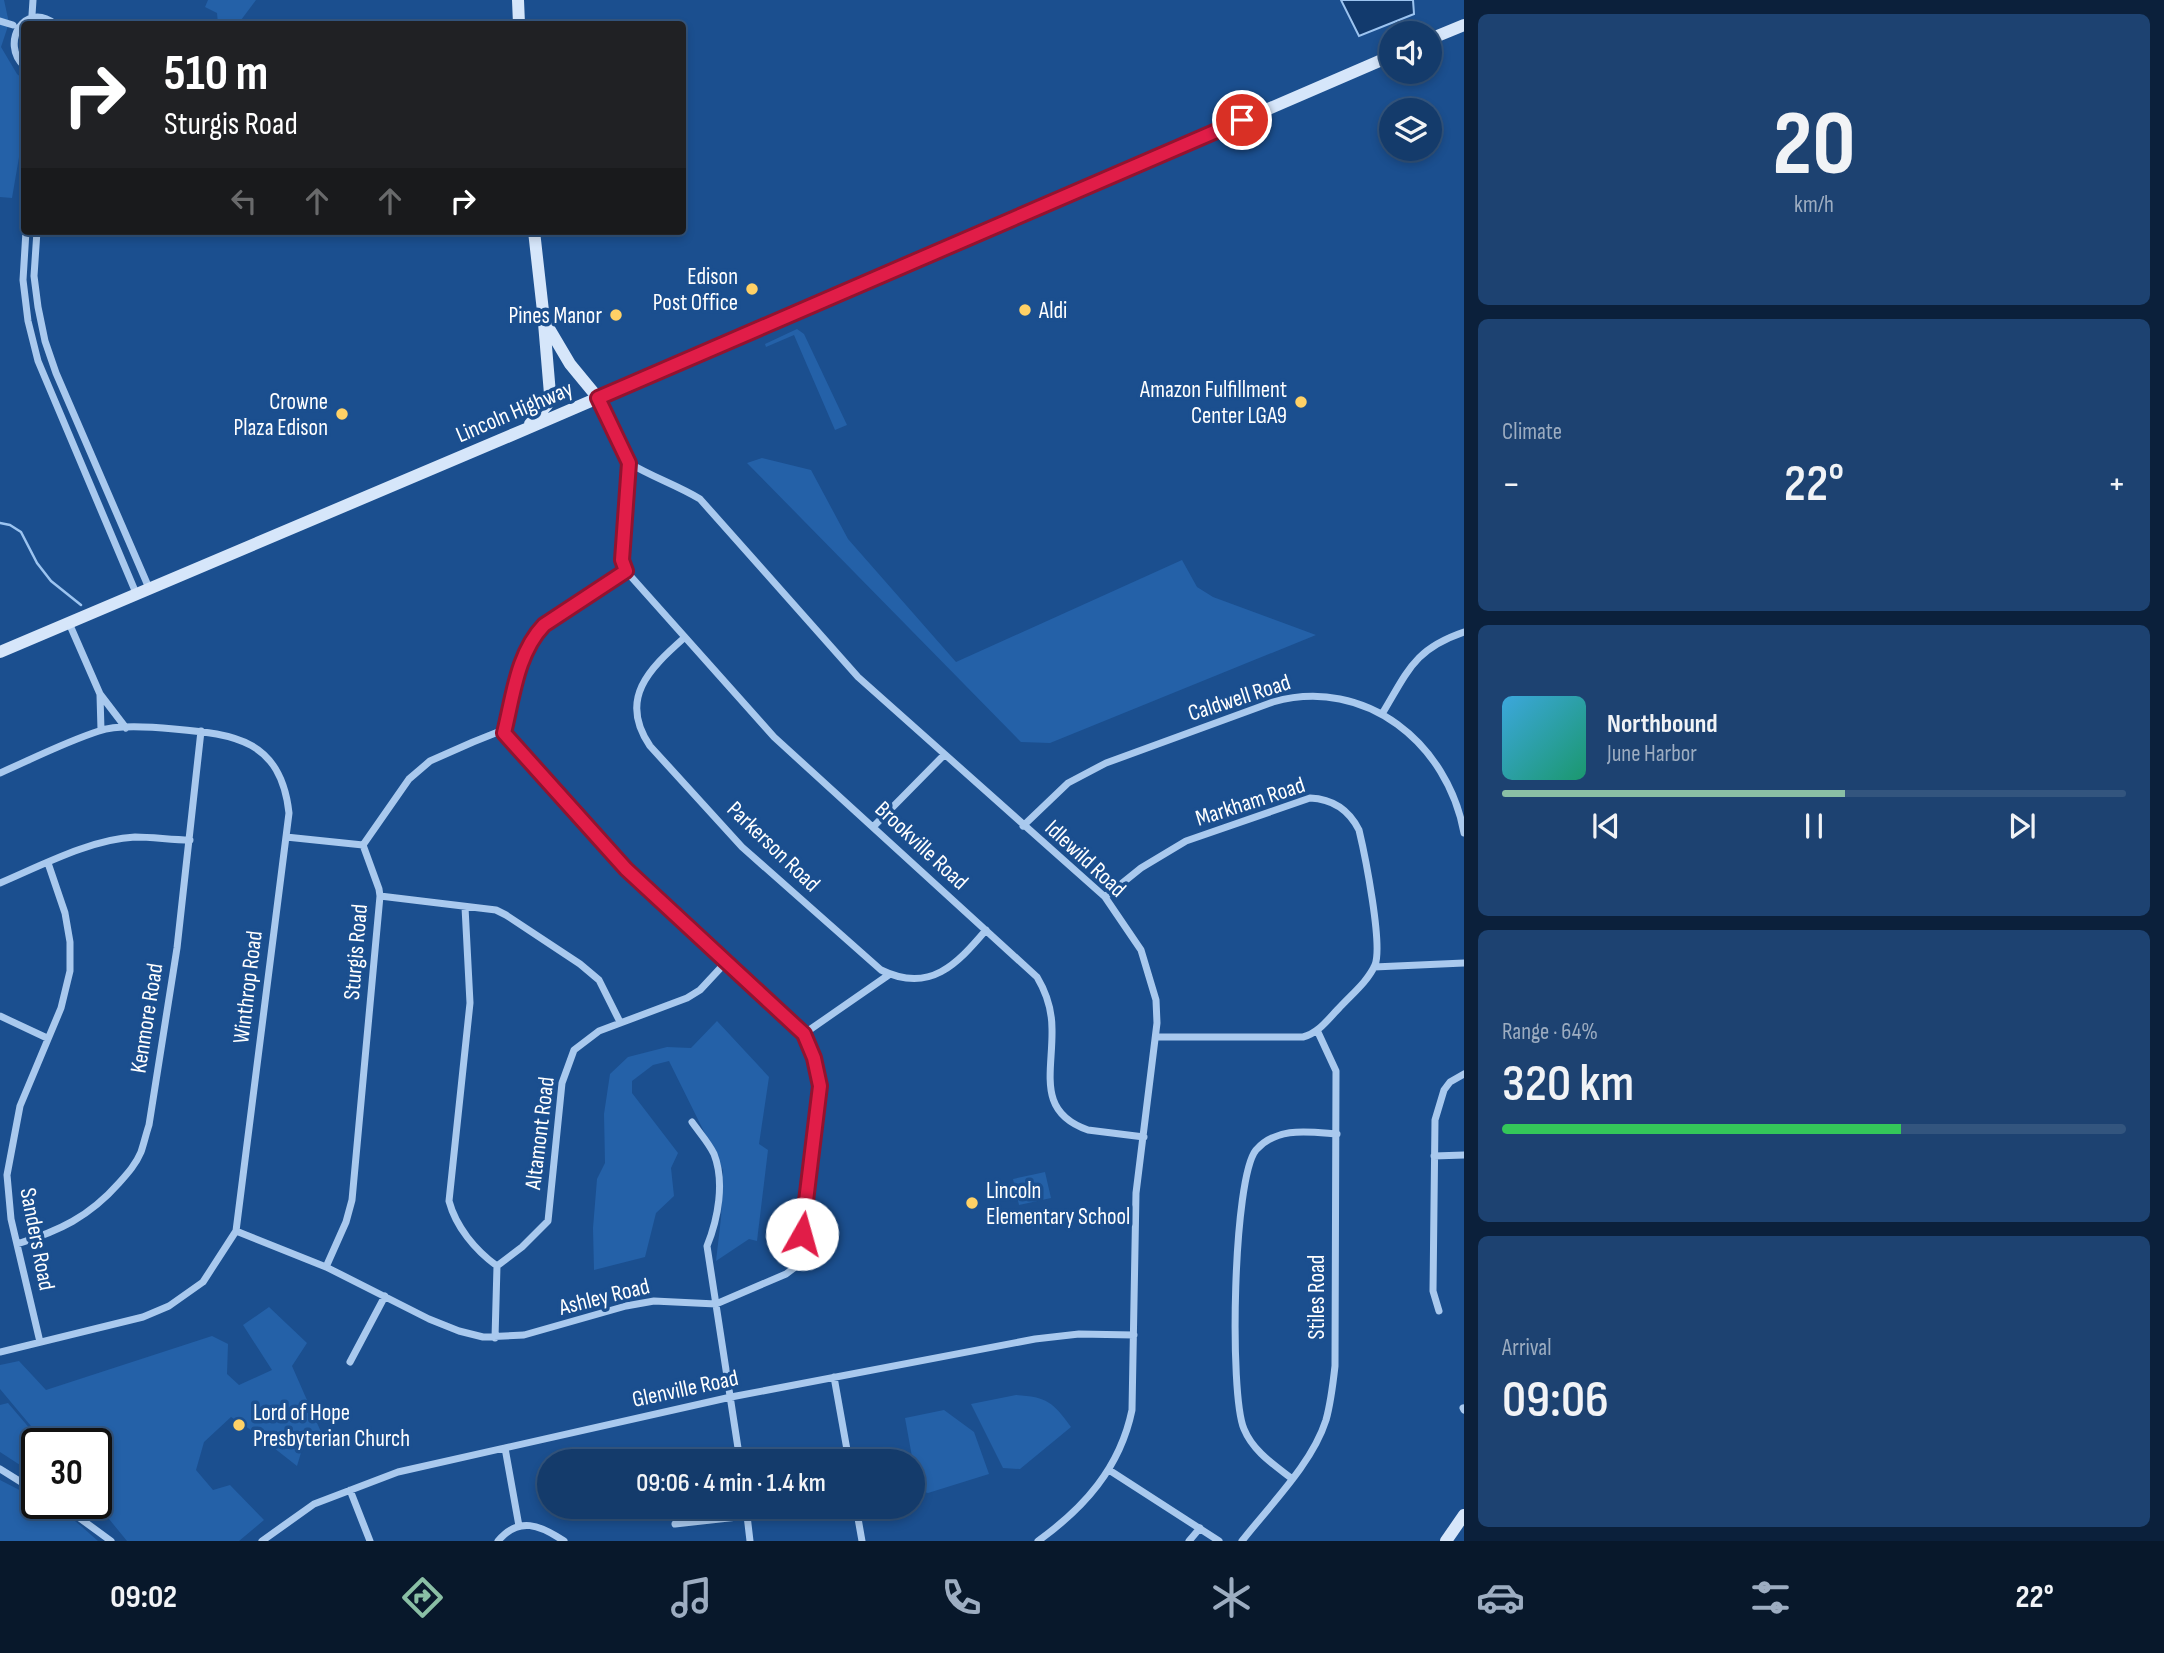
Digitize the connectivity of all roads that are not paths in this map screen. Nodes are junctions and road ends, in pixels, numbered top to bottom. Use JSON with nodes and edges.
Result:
{"nodes":[{"id":1,"x":33,"y":0,"type":"edge"},
{"id":2,"x":518,"y":0,"type":"edge"},
{"id":3,"x":32,"y":15,"type":"junction"},
{"id":4,"x":0,"y":21,"type":"edge"},
{"id":5,"x":50,"y":21,"type":"edge"},
{"id":6,"x":519,"y":21,"type":"edge"},
{"id":7,"x":13,"y":25,"type":"junction"},
{"id":8,"x":1464,"y":25,"type":"edge"},
{"id":9,"x":1442,"y":34,"type":"edge"},
{"id":10,"x":1379,"y":61,"type":"edge"},
{"id":11,"x":21,"y":64,"type":"edge"},
{"id":12,"x":26,"y":235,"type":"edge"},
{"id":13,"x":37,"y":235,"type":"edge"},
{"id":14,"x":534,"y":235,"type":"edge"},
{"id":15,"x":544,"y":320,"type":"junction"},
{"id":16,"x":598,"y":398,"type":"junction"},
{"id":17,"x":526,"y":429,"type":"junction"},
{"id":18,"x":629,"y":463,"type":"junction"},
{"id":19,"x":626,"y":571,"type":"junction"},
{"id":20,"x":143,"y":590,"type":"junction"},
{"id":21,"x":69,"y":623,"type":"junction"},
{"id":22,"x":1464,"y":632,"type":"edge"},
{"id":23,"x":684,"y":638,"type":"junction"},
{"id":24,"x":0,"y":652,"type":"edge"},
{"id":25,"x":100,"y":694,"type":"junction"},
{"id":26,"x":1382,"y":714,"type":"junction"},
{"id":27,"x":126,"y":728,"type":"junction"},
{"id":28,"x":101,"y":730,"type":"junction"},
{"id":29,"x":201,"y":731,"type":"junction"},
{"id":30,"x":504,"y":733,"type":"junction"},
{"id":31,"x":944,"y":755,"type":"junction"},
{"id":32,"x":0,"y":773,"type":"edge"},
{"id":33,"x":874,"y":826,"type":"junction"},
{"id":34,"x":1023,"y":826,"type":"junction"},
{"id":35,"x":1464,"y":833,"type":"edge"},
{"id":36,"x":286,"y":837,"type":"junction"},
{"id":37,"x":190,"y":841,"type":"junction"},
{"id":38,"x":363,"y":845,"type":"junction"},
{"id":39,"x":48,"y":863,"type":"junction"},
{"id":40,"x":0,"y":883,"type":"edge"},
{"id":41,"x":380,"y":896,"type":"junction"},
{"id":42,"x":1105,"y":897,"type":"junction"},
{"id":43,"x":465,"y":907,"type":"junction"},
{"id":44,"x":986,"y":930,"type":"junction"},
{"id":45,"x":727,"y":961,"type":"junction"},
{"id":46,"x":1464,"y":963,"type":"edge"},
{"id":47,"x":1374,"y":967,"type":"junction"},
{"id":48,"x":890,"y":974,"type":"junction"},
{"id":49,"x":0,"y":1016,"type":"edge"},
{"id":50,"x":620,"y":1022,"type":"junction"},
{"id":51,"x":1317,"y":1030,"type":"junction"},
{"id":52,"x":804,"y":1034,"type":"junction"},
{"id":53,"x":1156,"y":1037,"type":"junction"},
{"id":54,"x":47,"y":1038,"type":"junction"},
{"id":55,"x":1464,"y":1074,"type":"edge"},
{"id":56,"x":692,"y":1122,"type":"dead end"},
{"id":57,"x":1337,"y":1134,"type":"junction"},
{"id":58,"x":1144,"y":1137,"type":"junction"},
{"id":59,"x":1434,"y":1156,"type":"junction"},
{"id":60,"x":1464,"y":1156,"type":"edge"},
{"id":61,"x":3,"y":1175,"type":"edge"},
{"id":62,"x":236,"y":1231,"type":"junction"},
{"id":63,"x":17,"y":1244,"type":"junction"},
{"id":64,"x":497,"y":1266,"type":"junction"},
{"id":65,"x":326,"y":1267,"type":"junction"},
{"id":66,"x":385,"y":1296,"type":"junction"},
{"id":67,"x":716,"y":1304,"type":"junction"},
{"id":68,"x":1439,"y":1311,"type":"dead end"},
{"id":69,"x":1134,"y":1335,"type":"junction"},
{"id":70,"x":495,"y":1338,"type":"junction"},
{"id":71,"x":40,"y":1342,"type":"junction"},
{"id":72,"x":0,"y":1352,"type":"edge"},
{"id":73,"x":350,"y":1362,"type":"dead end"},
{"id":74,"x":834,"y":1377,"type":"junction"},
{"id":75,"x":731,"y":1396,"type":"junction"},
{"id":76,"x":505,"y":1448,"type":"junction"},
{"id":77,"x":738,"y":1449,"type":"edge"},
{"id":78,"x":847,"y":1449,"type":"edge"},
{"id":79,"x":0,"y":1469,"type":"edge"},
{"id":80,"x":1109,"y":1470,"type":"junction"},
{"id":81,"x":1291,"y":1478,"type":"junction"},
{"id":82,"x":21,"y":1482,"type":"edge"},
{"id":83,"x":350,"y":1490,"type":"junction"},
{"id":84,"x":1464,"y":1515,"type":"edge"},
{"id":85,"x":81,"y":1519,"type":"edge"},
{"id":86,"x":720,"y":1519,"type":"edge"},
{"id":87,"x":747,"y":1519,"type":"edge"},
{"id":88,"x":858,"y":1519,"type":"edge"},
{"id":89,"x":675,"y":1524,"type":"dead end"},
{"id":90,"x":519,"y":1526,"type":"junction"},
{"id":91,"x":1200,"y":1528,"type":"junction"},
{"id":92,"x":111,"y":1541,"type":"edge"},
{"id":93,"x":262,"y":1541,"type":"edge"},
{"id":94,"x":370,"y":1541,"type":"edge"},
{"id":95,"x":498,"y":1541,"type":"edge"},
{"id":96,"x":564,"y":1541,"type":"edge"},
{"id":97,"x":750,"y":1541,"type":"edge"},
{"id":98,"x":862,"y":1541,"type":"edge"},
{"id":99,"x":1038,"y":1541,"type":"edge"},
{"id":100,"x":1189,"y":1541,"type":"edge"},
{"id":101,"x":1219,"y":1541,"type":"edge"},
{"id":102,"x":1242,"y":1541,"type":"edge"},
{"id":103,"x":1446,"y":1541,"type":"edge"}],
"edges":[{"from":1,"to":3,"type":"street"},
{"from":2,"to":6,"type":"main road"},
{"from":3,"to":5,"type":"street"},
{"from":3,"to":7,"type":"street"},
{"from":4,"to":7,"type":"street"},
{"from":7,"to":11,"type":"street"},
{"from":8,"to":9,"type":"main road"},
{"from":10,"to":16,"type":"main road","name":"Lincoln Highway"},
{"from":12,"to":20,"type":"street"},
{"from":13,"to":20,"type":"street"},
{"from":14,"to":15,"type":"main road"},
{"from":15,"to":16,"type":"main road"},
{"from":15,"to":17,"type":"main road"},
{"from":16,"to":17,"type":"main road","name":"Lincoln Highway"},
{"from":16,"to":18,"type":"street"},
{"from":17,"to":20,"type":"main road","name":"Lincoln Highway"},
{"from":18,"to":19,"type":"street"},
{"from":18,"to":31,"type":"street","name":"Idlewild Road"},
{"from":19,"to":23,"type":"street","name":"Brookville Road"},
{"from":19,"to":30,"type":"street"},
{"from":20,"to":21,"type":"main road","name":"Lincoln Highway"},
{"from":21,"to":24,"type":"main road","name":"Lincoln Highway"},
{"from":21,"to":25,"type":"street"},
{"from":22,"to":26,"type":"street"},
{"from":23,"to":33,"type":"street","name":"Brookville Road"},
{"from":23,"to":48,"type":"street","name":"Parkerson Road"},
{"from":25,"to":27,"type":"street"},
{"from":25,"to":28,"type":"street"},
{"from":26,"to":34,"type":"street","name":"Caldwell Road"},
{"from":26,"to":35,"type":"street","name":"Caldwell Road"},
{"from":27,"to":28,"type":"street","name":"Winthrop Road"},
{"from":27,"to":29,"type":"street","name":"Winthrop Road"},
{"from":28,"to":32,"type":"street","name":"Winthrop Road"},
{"from":29,"to":36,"type":"street","name":"Winthrop Road"},
{"from":29,"to":37,"type":"street","name":"Kenmore Road"},
{"from":30,"to":38,"type":"street"},
{"from":30,"to":45,"type":"street","name":"Ashley Road"},
{"from":31,"to":33,"type":"street"},
{"from":31,"to":34,"type":"street","name":"Idlewild Road"},
{"from":33,"to":44,"type":"street","name":"Brookville Road"},
{"from":34,"to":42,"type":"street","name":"Idlewild Road"},
{"from":36,"to":38,"type":"street"},
{"from":36,"to":62,"type":"street","name":"Winthrop Road"},
{"from":37,"to":39,"type":"street"},
{"from":37,"to":63,"type":"street","name":"Kenmore Road"},
{"from":38,"to":41,"type":"street","name":"Sturgis Road"},
{"from":39,"to":40,"type":"street"},
{"from":39,"to":54,"type":"street","name":"Sanders Road"},
{"from":41,"to":43,"type":"street"},
{"from":41,"to":65,"type":"street","name":"Sturgis Road"},
{"from":42,"to":47,"type":"street","name":"Markham Road"},
{"from":42,"to":53,"type":"street","name":"Idlewild Road"},
{"from":43,"to":50,"type":"street"},
{"from":43,"to":64,"type":"street"},
{"from":44,"to":48,"type":"street"},
{"from":44,"to":58,"type":"street","name":"Brookville Road"},
{"from":45,"to":50,"type":"street","name":"Altamont Road"},
{"from":45,"to":52,"type":"street","name":"Ashley Road"},
{"from":46,"to":47,"type":"street"},
{"from":47,"to":51,"type":"street"},
{"from":48,"to":52,"type":"street"},
{"from":49,"to":54,"type":"street"},
{"from":50,"to":64,"type":"street","name":"Altamont Road"},
{"from":51,"to":53,"type":"street"},
{"from":51,"to":57,"type":"street","name":"Stiles Road"},
{"from":52,"to":67,"type":"street","name":"Ashley Road"},
{"from":53,"to":58,"type":"street","name":"Idlewild Road"},
{"from":54,"to":61,"type":"street","name":"Sanders Road"},
{"from":55,"to":59,"type":"street"},
{"from":56,"to":67,"type":"street"},
{"from":57,"to":81,"type":"street","name":"Stiles Road"},
{"from":57,"to":81,"type":"street"},
{"from":58,"to":69,"type":"street","name":"Idlewild Road"},
{"from":59,"to":60,"type":"street"},
{"from":59,"to":68,"type":"street"},
{"from":61,"to":63,"type":"street","name":"Sanders Road"},
{"from":62,"to":65,"type":"street","name":"Ashley Road"},
{"from":62,"to":71,"type":"street","name":"Winthrop Road"},
{"from":63,"to":71,"type":"street","name":"Sanders Road"},
{"from":64,"to":70,"type":"street"},
{"from":65,"to":66,"type":"street","name":"Ashley Road"},
{"from":66,"to":70,"type":"street","name":"Ashley Road"},
{"from":66,"to":73,"type":"street"},
{"from":67,"to":70,"type":"street","name":"Ashley Road"},
{"from":67,"to":75,"type":"street"},
{"from":69,"to":74,"type":"street","name":"Glenville Road"},
{"from":69,"to":80,"type":"street","name":"Idlewild Road"},
{"from":71,"to":72,"type":"street","name":"Winthrop Road"},
{"from":74,"to":75,"type":"street","name":"Glenville Road"},
{"from":74,"to":78,"type":"street"},
{"from":75,"to":76,"type":"street","name":"Glenville Road"},
{"from":75,"to":77,"type":"street"},
{"from":76,"to":83,"type":"street","name":"Glenville Road"},
{"from":76,"to":90,"type":"street"},
{"from":79,"to":82,"type":"street"},
{"from":80,"to":91,"type":"street"},
{"from":80,"to":99,"type":"street","name":"Idlewild Road"},
{"from":81,"to":102,"type":"street","name":"Stiles Road"},
{"from":83,"to":93,"type":"street","name":"Glenville Road"},
{"from":83,"to":94,"type":"street"},
{"from":84,"to":103,"type":"main road"},
{"from":85,"to":92,"type":"street"},
{"from":86,"to":89,"type":"street"},
{"from":87,"to":97,"type":"street"},
{"from":88,"to":98,"type":"street"},
{"from":90,"to":95,"type":"street"},
{"from":90,"to":96,"type":"street"},
{"from":91,"to":100,"type":"street"},
{"from":91,"to":101,"type":"street"}]}
